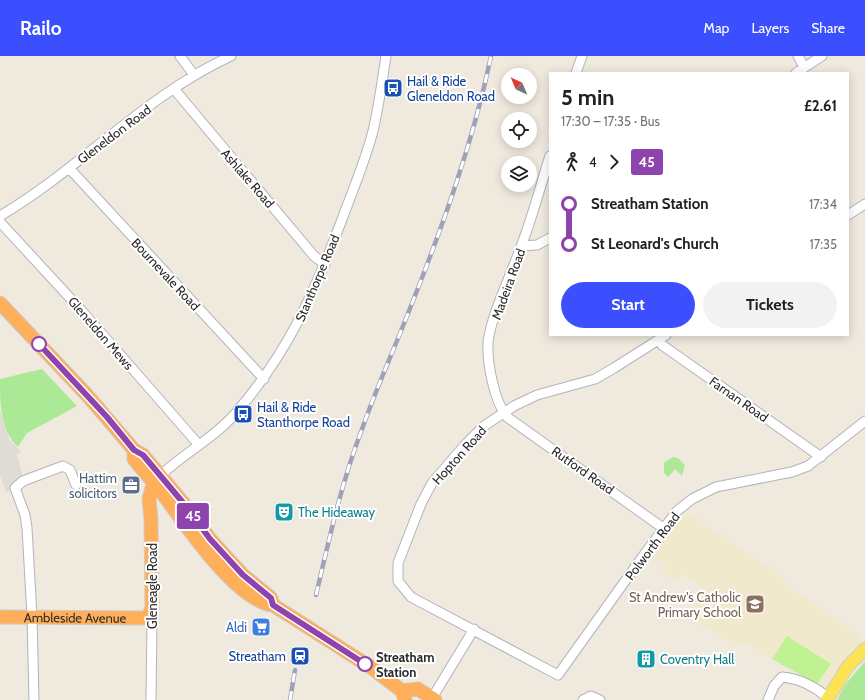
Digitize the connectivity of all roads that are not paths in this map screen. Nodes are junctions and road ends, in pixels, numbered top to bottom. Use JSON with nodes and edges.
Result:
{"nodes":[{"id":1,"x":180,"y":56,"type":"edge"},
{"id":2,"x":231,"y":56,"type":"edge"},
{"id":3,"x":386,"y":56,"type":"edge"},
{"id":4,"x":582,"y":56,"type":"edge"},
{"id":5,"x":798,"y":56,"type":"edge"},
{"id":6,"x":822,"y":56,"type":"edge"},
{"id":7,"x":804,"y":67,"type":"junction"},
{"id":8,"x":576,"y":72,"type":"edge"},
{"id":9,"x":797,"y":72,"type":"edge"},
{"id":10,"x":194,"y":75,"type":"junction"},
{"id":11,"x":174,"y":89,"type":"junction"},
{"id":12,"x":549,"y":159,"type":"edge"},
{"id":13,"x":69,"y":168,"type":"junction"},
{"id":14,"x":865,"y":204,"type":"edge"},
{"id":15,"x":849,"y":214,"type":"edge"},
{"id":16,"x":0,"y":216,"type":"edge"},
{"id":17,"x":0,"y":222,"type":"edge"},
{"id":18,"x":549,"y":239,"type":"edge"},
{"id":19,"x":522,"y":246,"type":"junction"},
{"id":20,"x":325,"y":264,"type":"junction"},
{"id":21,"x":0,"y":303,"type":"edge"},
{"id":22,"x":662,"y":338,"type":"edge"},
{"id":23,"x":264,"y":379,"type":"junction"},
{"id":24,"x":503,"y":412,"type":"junction"},
{"id":25,"x":865,"y":421,"type":"edge"},
{"id":26,"x":200,"y":445,"type":"junction"},
{"id":27,"x":821,"y":457,"type":"junction"},
{"id":28,"x":157,"y":480,"type":"junction"},
{"id":29,"x":76,"y":485,"type":"dead end"},
{"id":30,"x":175,"y":511,"type":"junction"},
{"id":31,"x":151,"y":519,"type":"junction"},
{"id":32,"x":663,"y":528,"type":"junction"},
{"id":33,"x":273,"y":605,"type":"junction"},
{"id":34,"x":32,"y":616,"type":"junction"},
{"id":35,"x":149,"y":616,"type":"junction"},
{"id":36,"x":0,"y":617,"type":"edge"},
{"id":37,"x":474,"y":629,"type":"junction"},
{"id":38,"x":865,"y":649,"type":"edge"},
{"id":39,"x":404,"y":695,"type":"edge"},
{"id":40,"x":433,"y":699,"type":"edge"},
{"id":41,"x":828,"y":699,"type":"edge"},
{"id":42,"x":34,"y":700,"type":"edge"},
{"id":43,"x":151,"y":700,"type":"edge"},
{"id":44,"x":583,"y":700,"type":"edge"},
{"id":45,"x":600,"y":700,"type":"edge"},
{"id":46,"x":768,"y":700,"type":"edge"}],
"edges":[{"from":1,"to":10,"type":"street"},
{"from":2,"to":10,"type":"street","name":"Gleneldon Road"},
{"from":3,"to":20,"type":"street","name":"Stanthorpe Road"},
{"from":4,"to":8,"type":"street"},
{"from":5,"to":7,"type":"street"},
{"from":6,"to":7,"type":"street"},
{"from":7,"to":9,"type":"street"},
{"from":10,"to":11,"type":"street","name":"Gleneldon Road"},
{"from":11,"to":13,"type":"street","name":"Gleneldon Road"},
{"from":11,"to":20,"type":"street","name":"Ashlake Road"},
{"from":12,"to":19,"type":"street","name":"Madeira Road"},
{"from":13,"to":16,"type":"street","name":"Gleneldon Road"},
{"from":13,"to":23,"type":"street","name":"Bournevale Road"},
{"from":14,"to":15,"type":"street"},
{"from":17,"to":26,"type":"street","name":"Gleneldon Mews"},
{"from":18,"to":19,"type":"street"},
{"from":19,"to":24,"type":"street","name":"Madeira Road"},
{"from":20,"to":23,"type":"street","name":"Stanthorpe Road"},
{"from":21,"to":28,"type":"highway"},
{"from":22,"to":24,"type":"street","name":"Hopton Road"},
{"from":22,"to":27,"type":"street","name":"Farnan Road"},
{"from":23,"to":26,"type":"street","name":"Stanthorpe Road"},
{"from":24,"to":32,"type":"street","name":"Rutford Road"},
{"from":24,"to":37,"type":"street","name":"Hopton Road"},
{"from":25,"to":27,"type":"street","name":"Polworth Road"},
{"from":26,"to":28,"type":"street","name":"Stanthorpe Road"},
{"from":27,"to":32,"type":"street","name":"Polworth Road"},
{"from":28,"to":30,"type":"highway"},
{"from":28,"to":31,"type":"highway","name":"Gleneagle Road"},
{"from":28,"to":33,"type":"highway"},
{"from":29,"to":34,"type":"street"},
{"from":30,"to":31,"type":"highway"},
{"from":30,"to":33,"type":"highway"},
{"from":31,"to":35,"type":"highway","name":"Gleneagle Road"},
{"from":32,"to":37,"type":"street","name":"Polworth Road"},
{"from":33,"to":39,"type":"highway"},
{"from":34,"to":35,"type":"highway","name":"Ambleside Avenue"},
{"from":34,"to":36,"type":"highway","name":"Ambleside Avenue"},
{"from":34,"to":42,"type":"street"},
{"from":35,"to":43,"type":"street","name":"Gleneagle Road"},
{"from":37,"to":40,"type":"street"},
{"from":38,"to":41,"type":"main road"},
{"from":39,"to":40,"type":"highway"},
{"from":41,"to":46,"type":"street"},
{"from":44,"to":45,"type":"street"}]}
